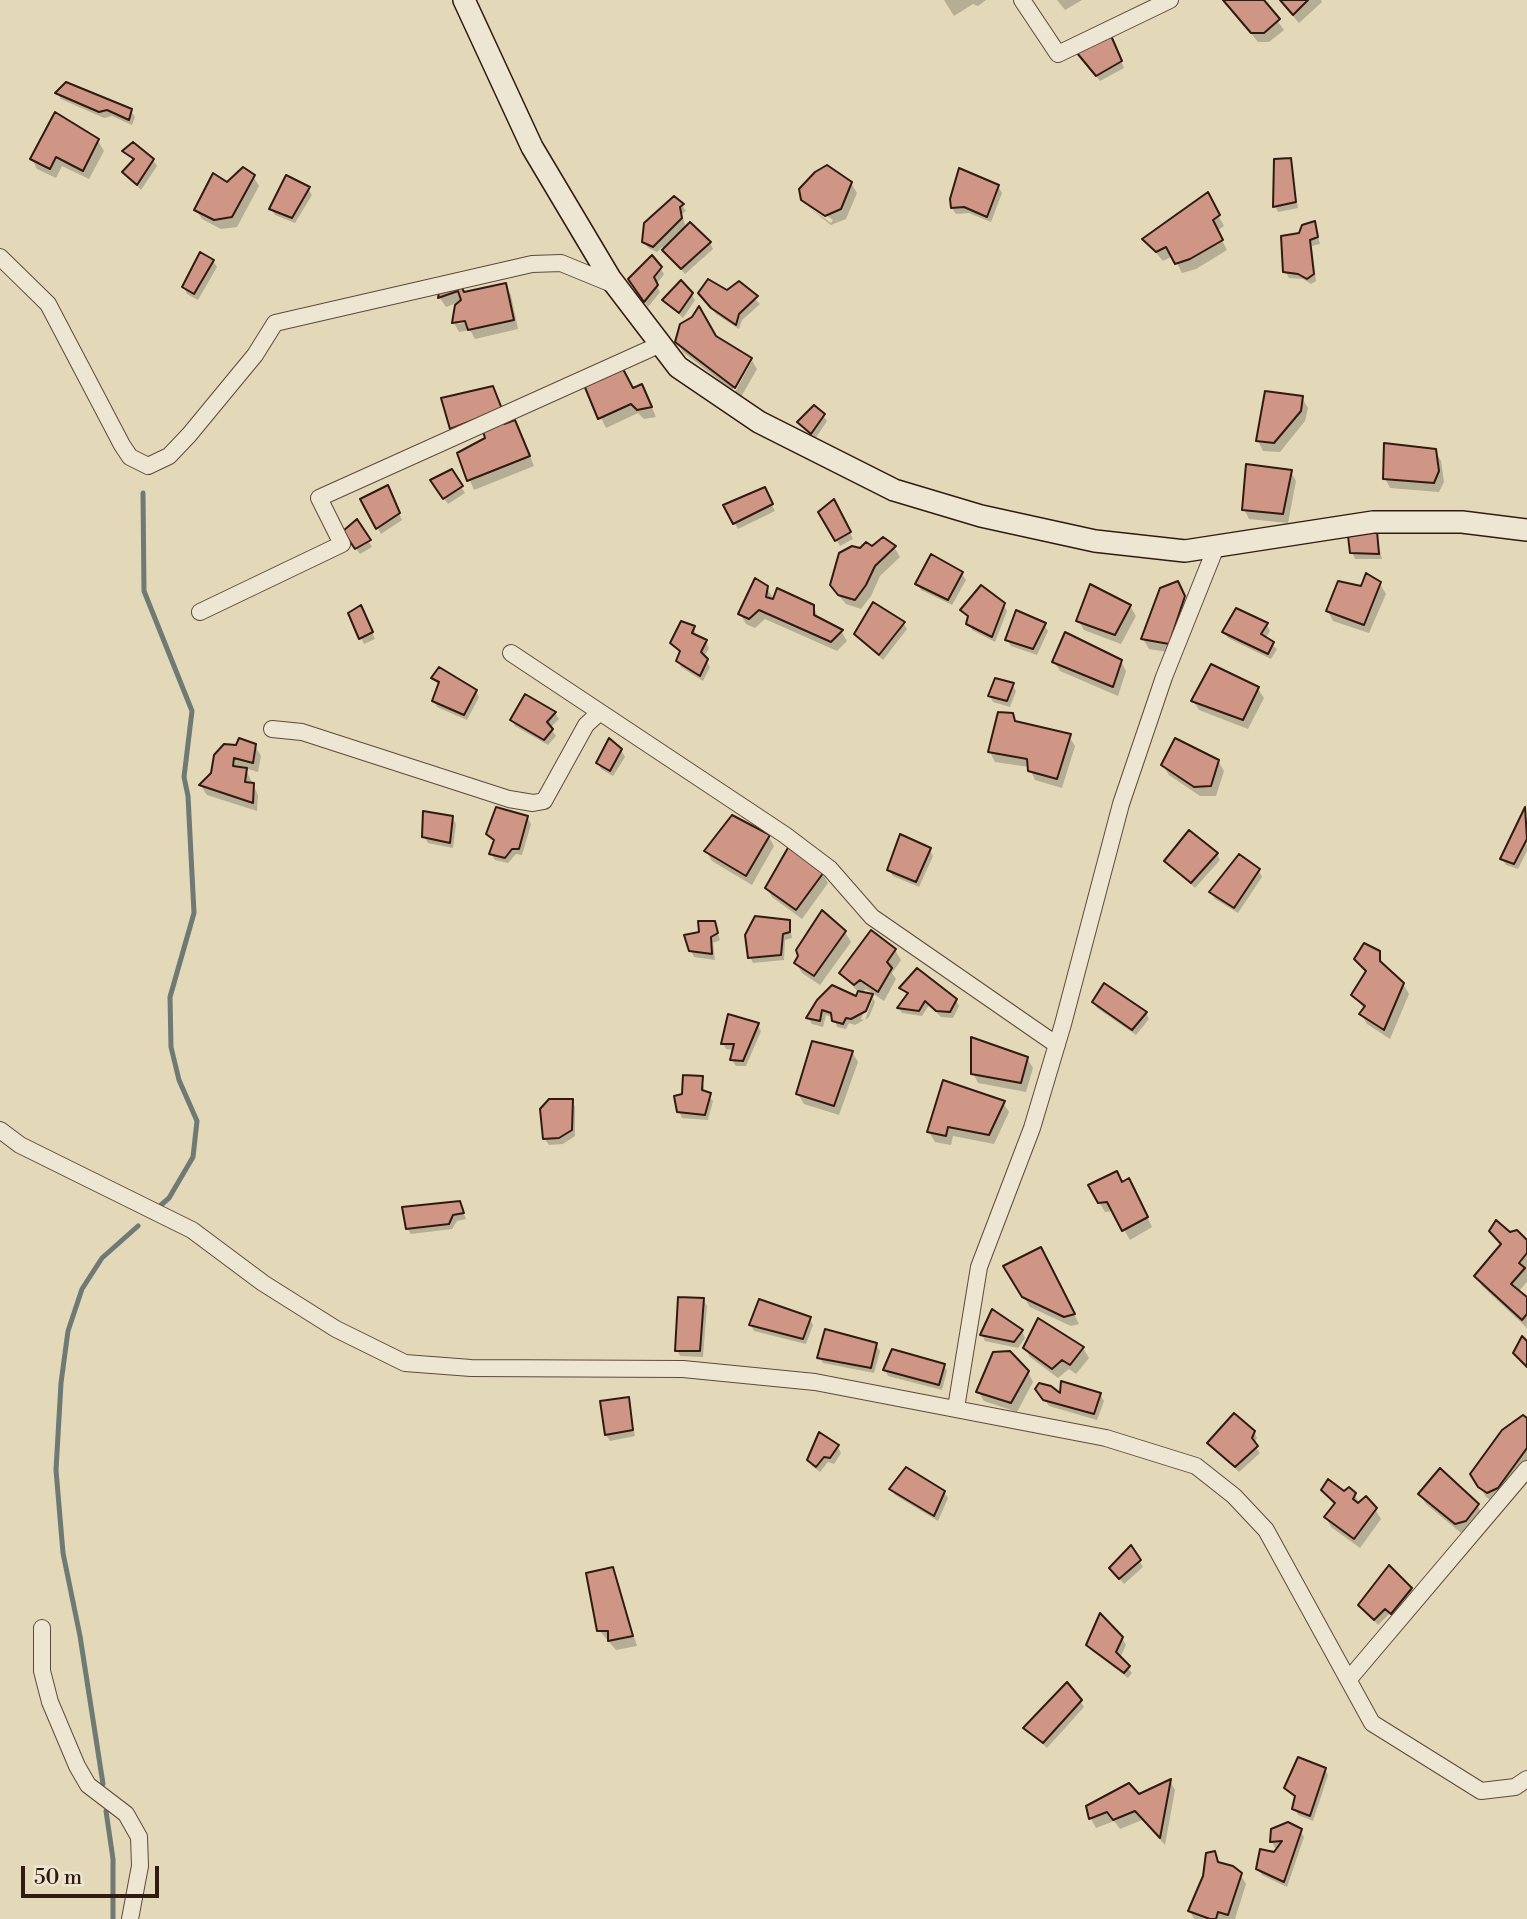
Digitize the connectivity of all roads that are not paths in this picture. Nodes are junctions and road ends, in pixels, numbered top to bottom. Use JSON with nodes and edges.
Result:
{"nodes":[{"id":1,"x":464,"y":0,"type":"edge"},
{"id":2,"x":1022,"y":0,"type":"edge"},
{"id":3,"x":1170,"y":0,"type":"edge"},
{"id":4,"x":0,"y":257,"type":"edge"},
{"id":5,"x":617,"y":286,"type":"junction"},
{"id":6,"x":661,"y":344,"type":"junction"},
{"id":7,"x":1527,"y":530,"type":"edge"},
{"id":8,"x":1216,"y":547,"type":"junction"},
{"id":9,"x":200,"y":612,"type":"dead end"},
{"id":10,"x":511,"y":653,"type":"dead end"},
{"id":11,"x":600,"y":712,"type":"junction"},
{"id":12,"x":272,"y":729,"type":"dead end"},
{"id":13,"x":1057,"y":1045,"type":"junction"},
{"id":14,"x":0,"y":1130,"type":"edge"},
{"id":15,"x":956,"y":1408,"type":"junction"},
{"id":16,"x":1527,"y":1469,"type":"edge"},
{"id":17,"x":42,"y":1628,"type":"dead end"},
{"id":18,"x":1349,"y":1679,"type":"junction"},
{"id":19,"x":1527,"y":1779,"type":"edge"},
{"id":20,"x":130,"y":1919,"type":"edge"}],
"edges":[{"from":1,"to":5,"type":"main road"},
{"from":2,"to":3,"type":"street"},
{"from":4,"to":5,"type":"street"},
{"from":5,"to":6,"type":"main road"},
{"from":6,"to":8,"type":"main road"},
{"from":6,"to":9,"type":"street"},
{"from":7,"to":8,"type":"main road"},
{"from":8,"to":13,"type":"street"},
{"from":10,"to":11,"type":"street"},
{"from":11,"to":12,"type":"street"},
{"from":11,"to":13,"type":"street"},
{"from":13,"to":15,"type":"street"},
{"from":14,"to":15,"type":"street"},
{"from":15,"to":18,"type":"street"},
{"from":16,"to":18,"type":"street"},
{"from":17,"to":20,"type":"street"},
{"from":18,"to":19,"type":"street"}]}
